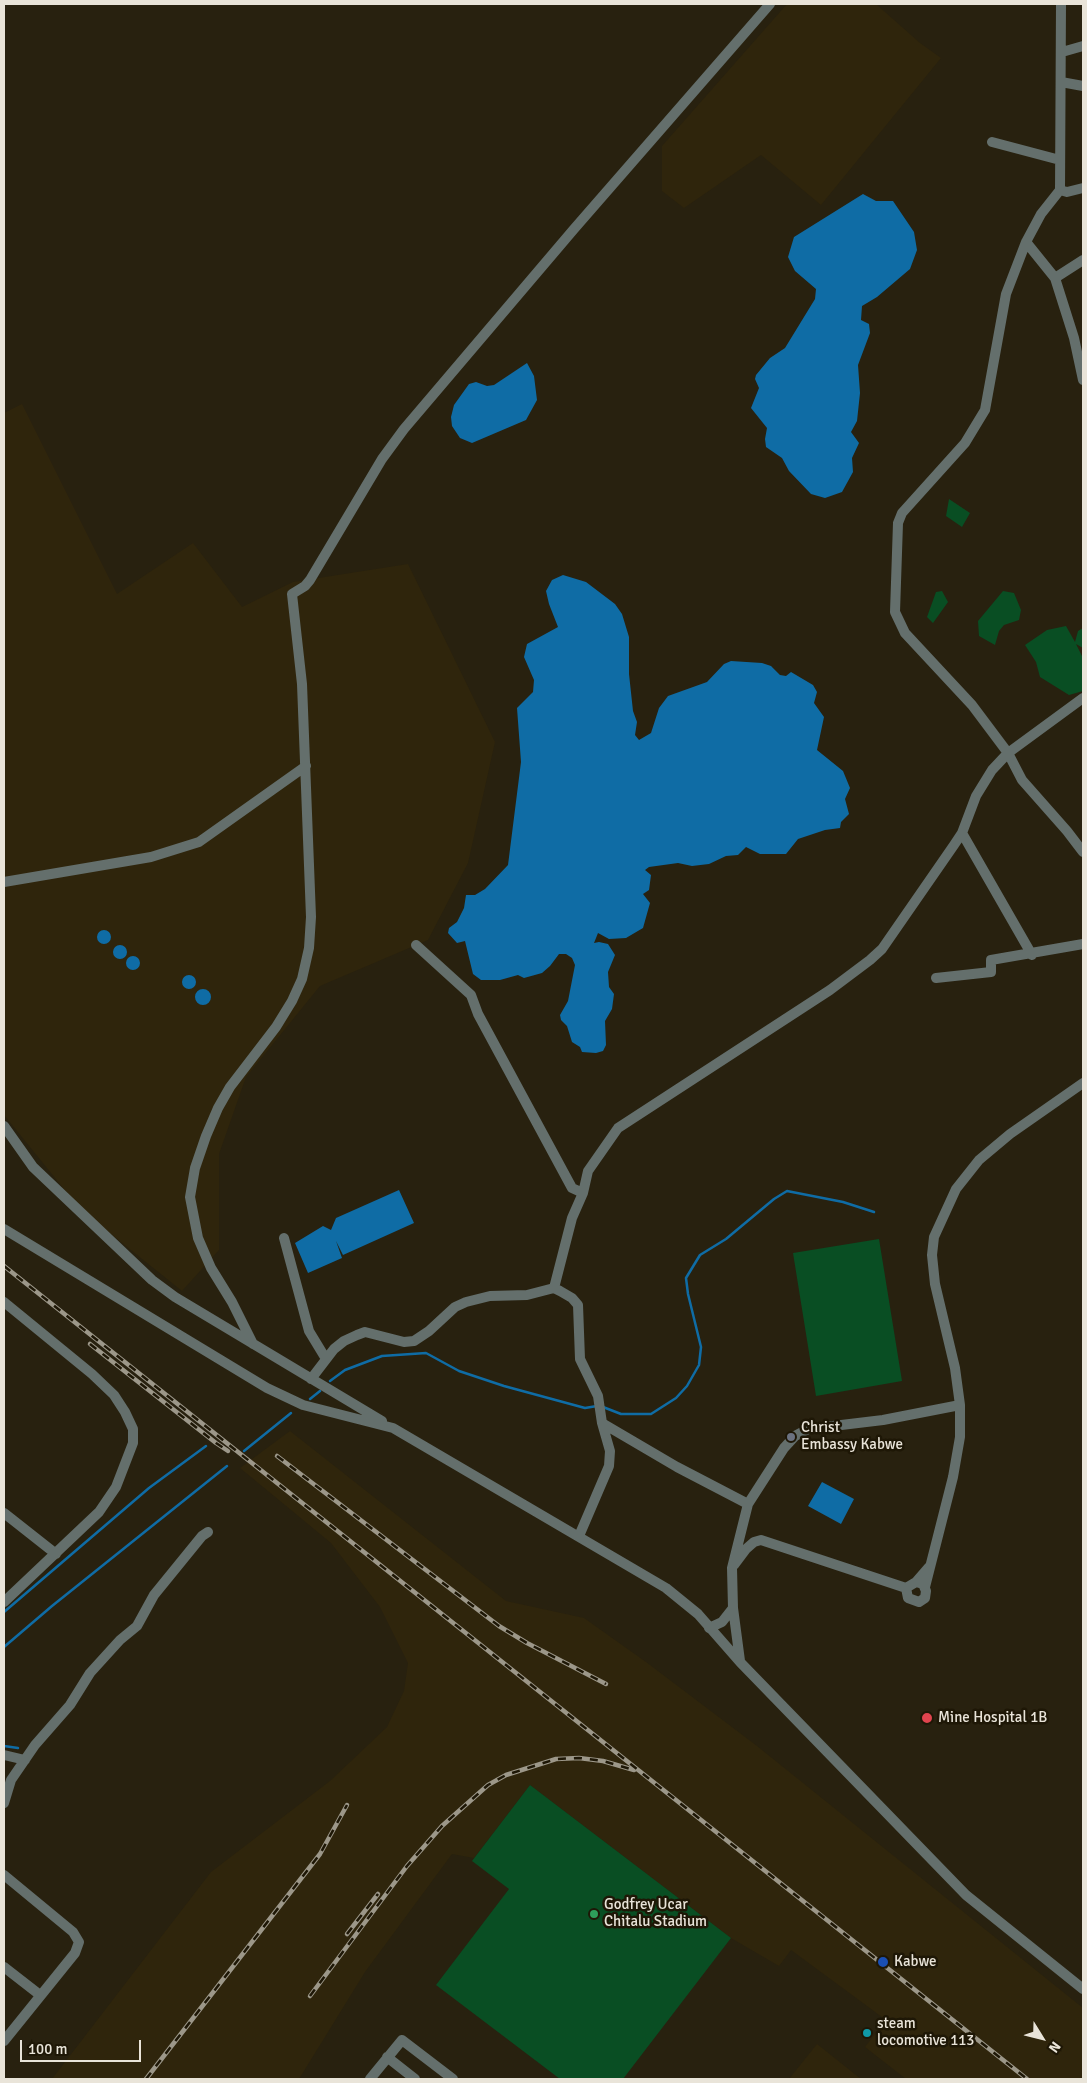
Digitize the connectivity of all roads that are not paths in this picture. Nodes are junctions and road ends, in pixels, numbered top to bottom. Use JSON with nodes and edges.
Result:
{"nodes":[{"id":1,"x":770,"y":4,"type":"edge"},
{"id":2,"x":1061,"y":4,"type":"edge"},
{"id":3,"x":1083,"y":46,"type":"edge"},
{"id":4,"x":1062,"y":52,"type":"junction"},
{"id":5,"x":1061,"y":82,"type":"junction"},
{"id":6,"x":1083,"y":86,"type":"edge"},
{"id":7,"x":992,"y":142,"type":"dead end"},
{"id":8,"x":1060,"y":160,"type":"junction"},
{"id":9,"x":1083,"y":188,"type":"edge"},
{"id":10,"x":1060,"y":190,"type":"junction"},
{"id":11,"x":1026,"y":242,"type":"junction"},
{"id":12,"x":1083,"y":260,"type":"edge"},
{"id":13,"x":1055,"y":278,"type":"junction"},
{"id":14,"x":1078,"y":337,"type":"edge"},
{"id":15,"x":1083,"y":380,"type":"edge"},
{"id":16,"x":1083,"y":698,"type":"edge"},
{"id":17,"x":1008,"y":753,"type":"junction"},
{"id":18,"x":306,"y":766,"type":"junction"},
{"id":19,"x":962,"y":833,"type":"junction"},
{"id":20,"x":1083,"y":852,"type":"edge"},
{"id":21,"x":4,"y":882,"type":"edge"},
{"id":22,"x":1083,"y":944,"type":"edge"},
{"id":23,"x":416,"y":945,"type":"dead end"},
{"id":24,"x":1032,"y":955,"type":"junction"},
{"id":25,"x":936,"y":978,"type":"dead end"},
{"id":26,"x":1083,"y":1083,"type":"edge"},
{"id":27,"x":4,"y":1126,"type":"edge"},
{"id":28,"x":583,"y":1193,"type":"junction"},
{"id":29,"x":4,"y":1228,"type":"edge"},
{"id":30,"x":284,"y":1238,"type":"dead end"},
{"id":31,"x":554,"y":1288,"type":"junction"},
{"id":32,"x":4,"y":1302,"type":"edge"},
{"id":33,"x":253,"y":1344,"type":"junction"},
{"id":34,"x":326,"y":1359,"type":"junction"},
{"id":35,"x":311,"y":1379,"type":"junction"},
{"id":36,"x":960,"y":1406,"type":"junction"},
{"id":37,"x":601,"y":1419,"type":"junction"},
{"id":38,"x":393,"y":1428,"type":"junction"},
{"id":39,"x":748,"y":1504,"type":"junction"},
{"id":40,"x":4,"y":1514,"type":"edge"},
{"id":41,"x":208,"y":1532,"type":"dead end"},
{"id":42,"x":579,"y":1536,"type":"junction"},
{"id":43,"x":56,"y":1554,"type":"junction"},
{"id":44,"x":732,"y":1568,"type":"junction"},
{"id":45,"x":920,"y":1584,"type":"junction"},
{"id":46,"x":906,"y":1588,"type":"junction"},
{"id":47,"x":4,"y":1602,"type":"edge"},
{"id":48,"x":733,"y":1608,"type":"junction"},
{"id":49,"x":709,"y":1628,"type":"junction"},
{"id":50,"x":740,"y":1662,"type":"junction"},
{"id":51,"x":4,"y":1755,"type":"edge"},
{"id":52,"x":25,"y":1760,"type":"junction"},
{"id":53,"x":4,"y":1803,"type":"edge"},
{"id":54,"x":4,"y":1875,"type":"edge"},
{"id":55,"x":4,"y":1967,"type":"edge"},
{"id":56,"x":1083,"y":1989,"type":"edge"},
{"id":57,"x":40,"y":1995,"type":"junction"},
{"id":58,"x":4,"y":2041,"type":"edge"},
{"id":59,"x":387,"y":2057,"type":"junction"},
{"id":60,"x":370,"y":2079,"type":"edge"},
{"id":61,"x":415,"y":2079,"type":"edge"},
{"id":62,"x":452,"y":2079,"type":"edge"}],
"edges":[{"from":1,"to":18,"type":"street"},
{"from":2,"to":4,"type":"street"},
{"from":3,"to":4,"type":"street"},
{"from":4,"to":5,"type":"street"},
{"from":5,"to":6,"type":"street"},
{"from":5,"to":8,"type":"street"},
{"from":7,"to":8,"type":"street"},
{"from":8,"to":10,"type":"street"},
{"from":9,"to":10,"type":"street"},
{"from":10,"to":11,"type":"street"},
{"from":11,"to":13,"type":"street"},
{"from":11,"to":17,"type":"street"},
{"from":12,"to":13,"type":"street"},
{"from":13,"to":14,"type":"street"},
{"from":14,"to":15,"type":"street"},
{"from":16,"to":17,"type":"street"},
{"from":17,"to":19,"type":"street"},
{"from":17,"to":20,"type":"street"},
{"from":18,"to":21,"type":"street"},
{"from":18,"to":33,"type":"street"},
{"from":19,"to":24,"type":"street"},
{"from":19,"to":28,"type":"street"},
{"from":22,"to":24,"type":"street"},
{"from":23,"to":28,"type":"street"},
{"from":24,"to":25,"type":"street"},
{"from":26,"to":36,"type":"street"},
{"from":27,"to":33,"type":"street"},
{"from":28,"to":31,"type":"street"},
{"from":29,"to":38,"type":"street"},
{"from":30,"to":34,"type":"street"},
{"from":31,"to":34,"type":"street"},
{"from":31,"to":37,"type":"street"},
{"from":32,"to":43,"type":"street"},
{"from":33,"to":35,"type":"street"},
{"from":34,"to":35,"type":"street"},
{"from":35,"to":38,"type":"street"},
{"from":36,"to":39,"type":"street"},
{"from":36,"to":45,"type":"street"},
{"from":37,"to":39,"type":"street"},
{"from":37,"to":42,"type":"street"},
{"from":38,"to":42,"type":"street"},
{"from":39,"to":44,"type":"street"},
{"from":40,"to":43,"type":"street"},
{"from":41,"to":52,"type":"street"},
{"from":42,"to":49,"type":"street"},
{"from":43,"to":47,"type":"street"},
{"from":44,"to":46,"type":"street"},
{"from":44,"to":48,"type":"street"},
{"from":45,"to":46,"type":"street"},
{"from":45,"to":46,"type":"street"},
{"from":48,"to":49,"type":"street"},
{"from":48,"to":50,"type":"street"},
{"from":49,"to":50,"type":"street"},
{"from":50,"to":56,"type":"street"},
{"from":51,"to":52,"type":"street"},
{"from":52,"to":53,"type":"street"},
{"from":54,"to":57,"type":"street"},
{"from":55,"to":57,"type":"street"},
{"from":57,"to":58,"type":"street"},
{"from":59,"to":60,"type":"street"},
{"from":59,"to":61,"type":"street"},
{"from":59,"to":62,"type":"street"}]}
